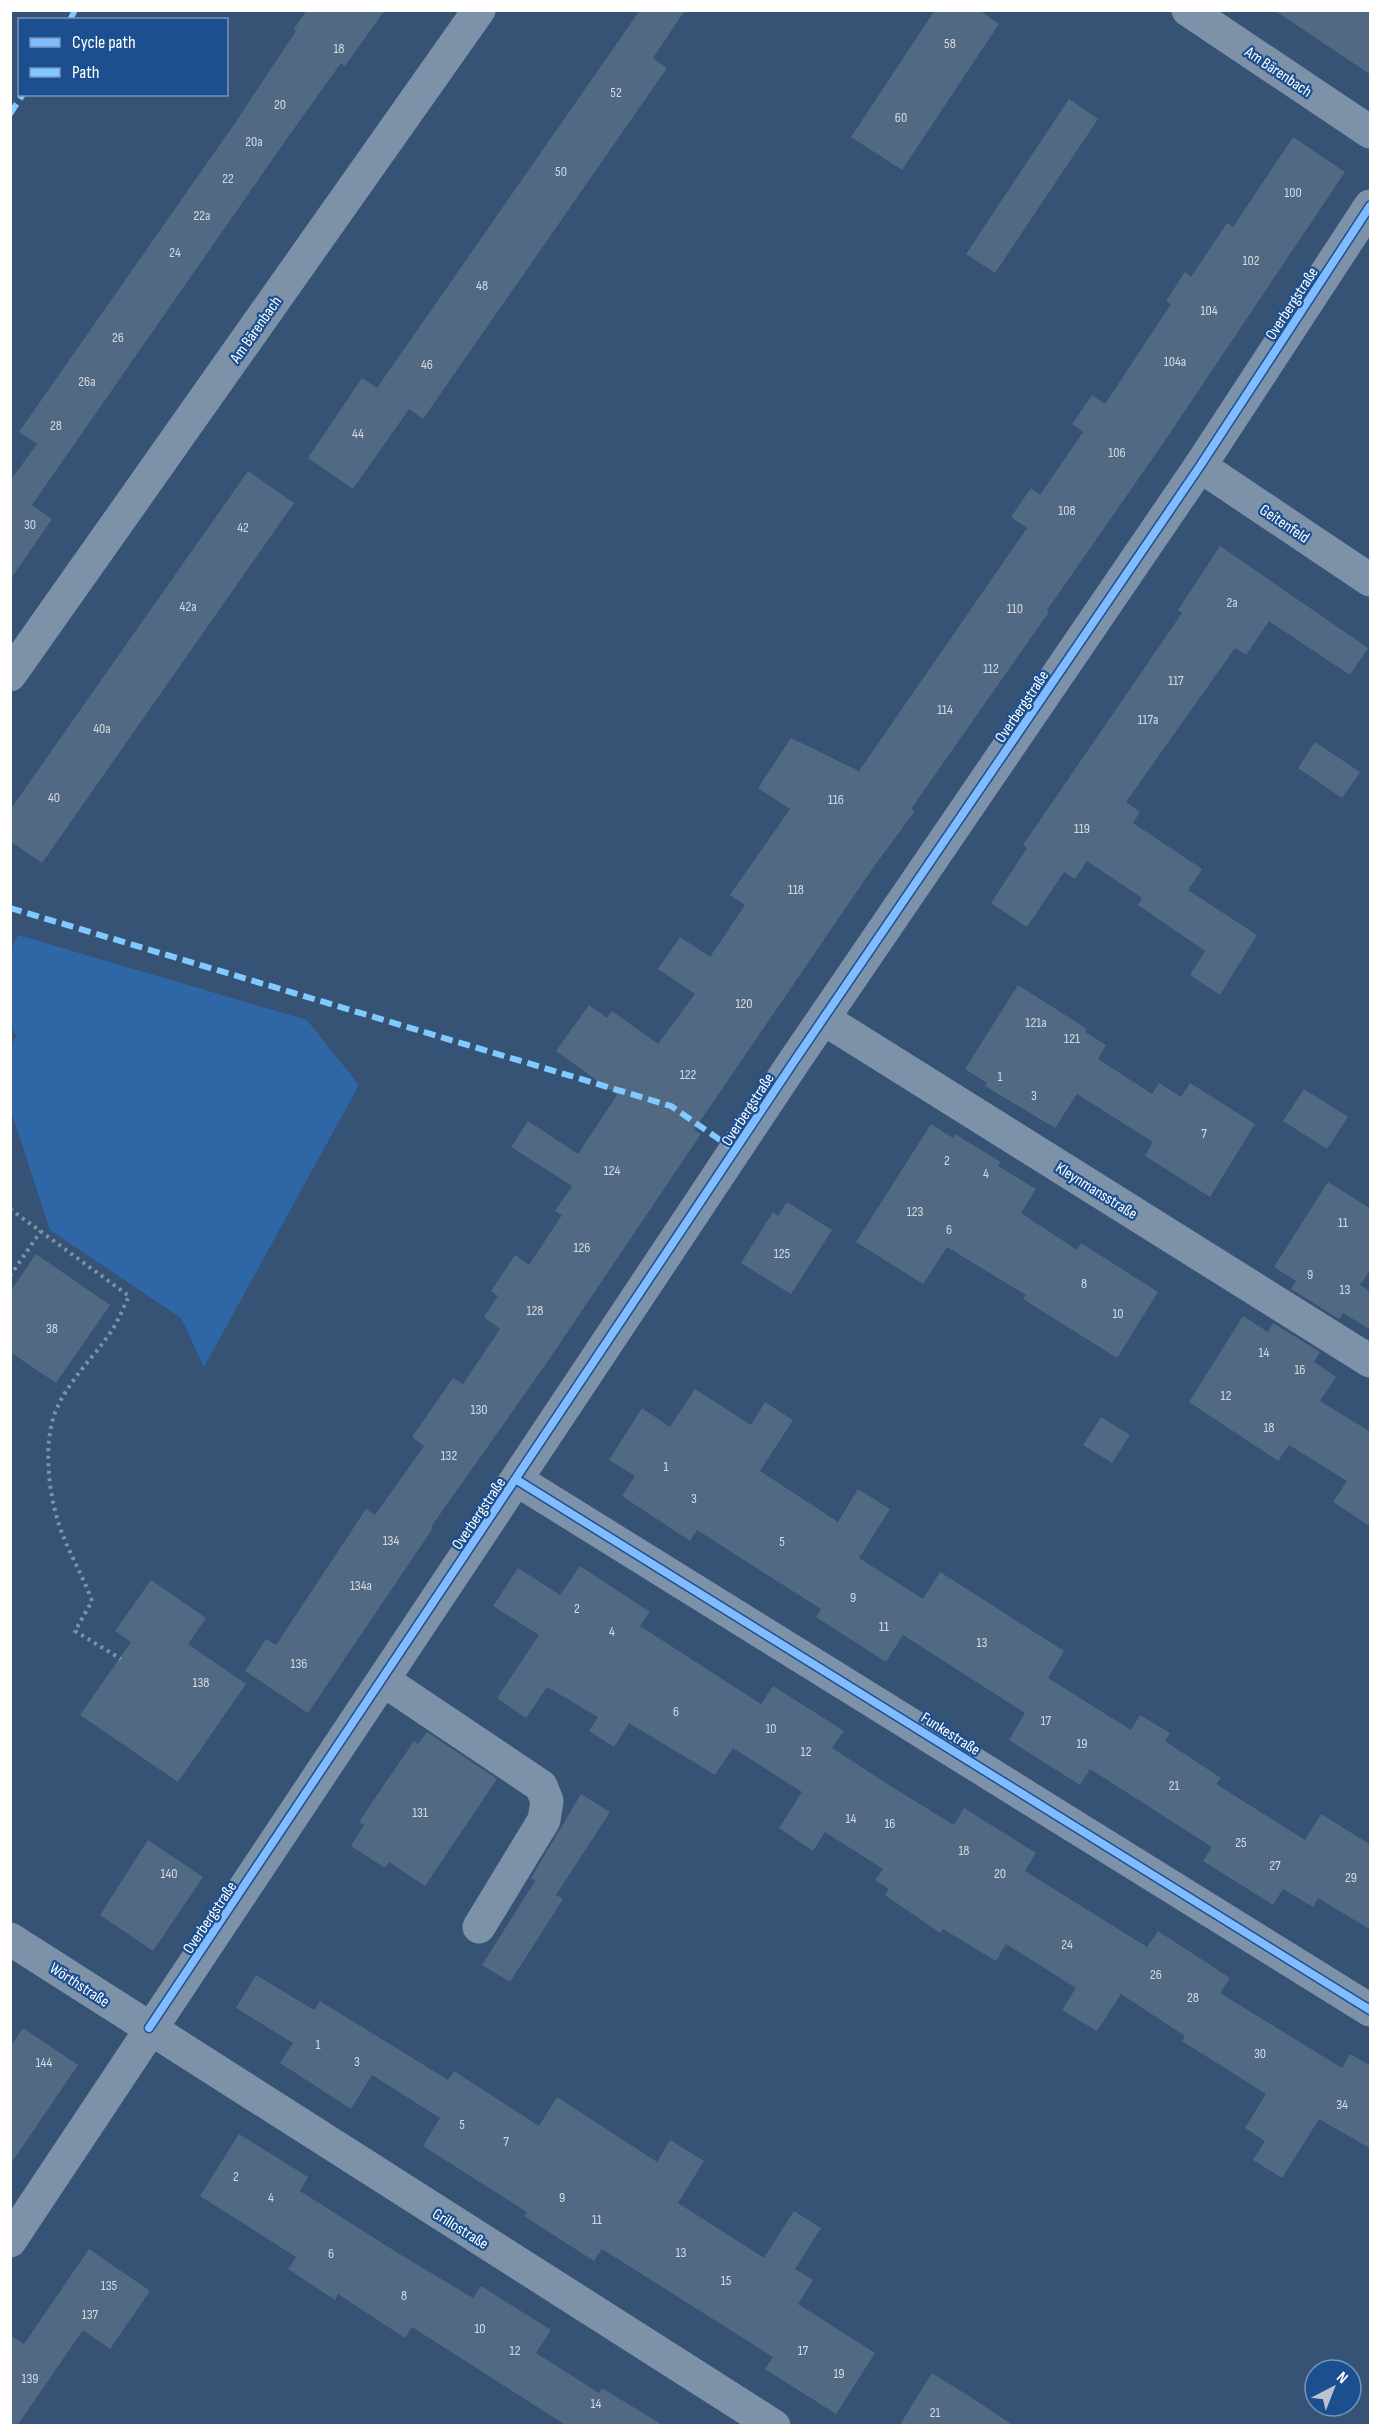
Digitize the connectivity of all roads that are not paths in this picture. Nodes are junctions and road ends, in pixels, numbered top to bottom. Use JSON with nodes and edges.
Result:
{"nodes":[{"id":1,"x":479,"y":10,"type":"edge"},
{"id":2,"x":1188,"y":10,"type":"edge"},
{"id":3,"x":1371,"y":132,"type":"edge"},
{"id":4,"x":1371,"y":206,"type":"edge"},
{"id":5,"x":1200,"y":466,"type":"junction"},
{"id":6,"x":1371,"y":580,"type":"edge"},
{"id":7,"x":20,"y":654,"type":"edge"},
{"id":8,"x":10,"y":675,"type":"edge"},
{"id":9,"x":824,"y":1019,"type":"junction"},
{"id":10,"x":1371,"y":1360,"type":"edge"},
{"id":11,"x":517,"y":1480,"type":"junction"},
{"id":12,"x":384,"y":1680,"type":"junction"},
{"id":13,"x":479,"y":1927,"type":"dead end"},
{"id":14,"x":10,"y":1939,"type":"edge"},
{"id":15,"x":1371,"y":2010,"type":"edge"},
{"id":16,"x":149,"y":2028,"type":"junction"},
{"id":17,"x":10,"y":2241,"type":"edge"},
{"id":18,"x":774,"y":2426,"type":"edge"}],
"edges":[{"from":1,"to":7,"type":"street","name":"Am Bärenbach"},
{"from":2,"to":3,"type":"street","name":"Am Bärenbach"},
{"from":4,"to":5,"type":"street","name":"Overbergstraße"},
{"from":5,"to":6,"type":"street","name":"Geitenfeld"},
{"from":5,"to":9,"type":"street","name":"Overbergstraße"},
{"from":7,"to":8,"type":"street","name":"Am Bärenbach"},
{"from":9,"to":10,"type":"street","name":"Kleynmansstraße"},
{"from":9,"to":11,"type":"street","name":"Overbergstraße"},
{"from":11,"to":12,"type":"street","name":"Overbergstraße"},
{"from":11,"to":15,"type":"street","name":"Funkestraße"},
{"from":12,"to":13,"type":"street"},
{"from":12,"to":16,"type":"street","name":"Overbergstraße"},
{"from":14,"to":16,"type":"street","name":"Wörthstraße"},
{"from":16,"to":17,"type":"street","name":"Overbergstraße"},
{"from":16,"to":18,"type":"street","name":"Grillostraße"}]}
